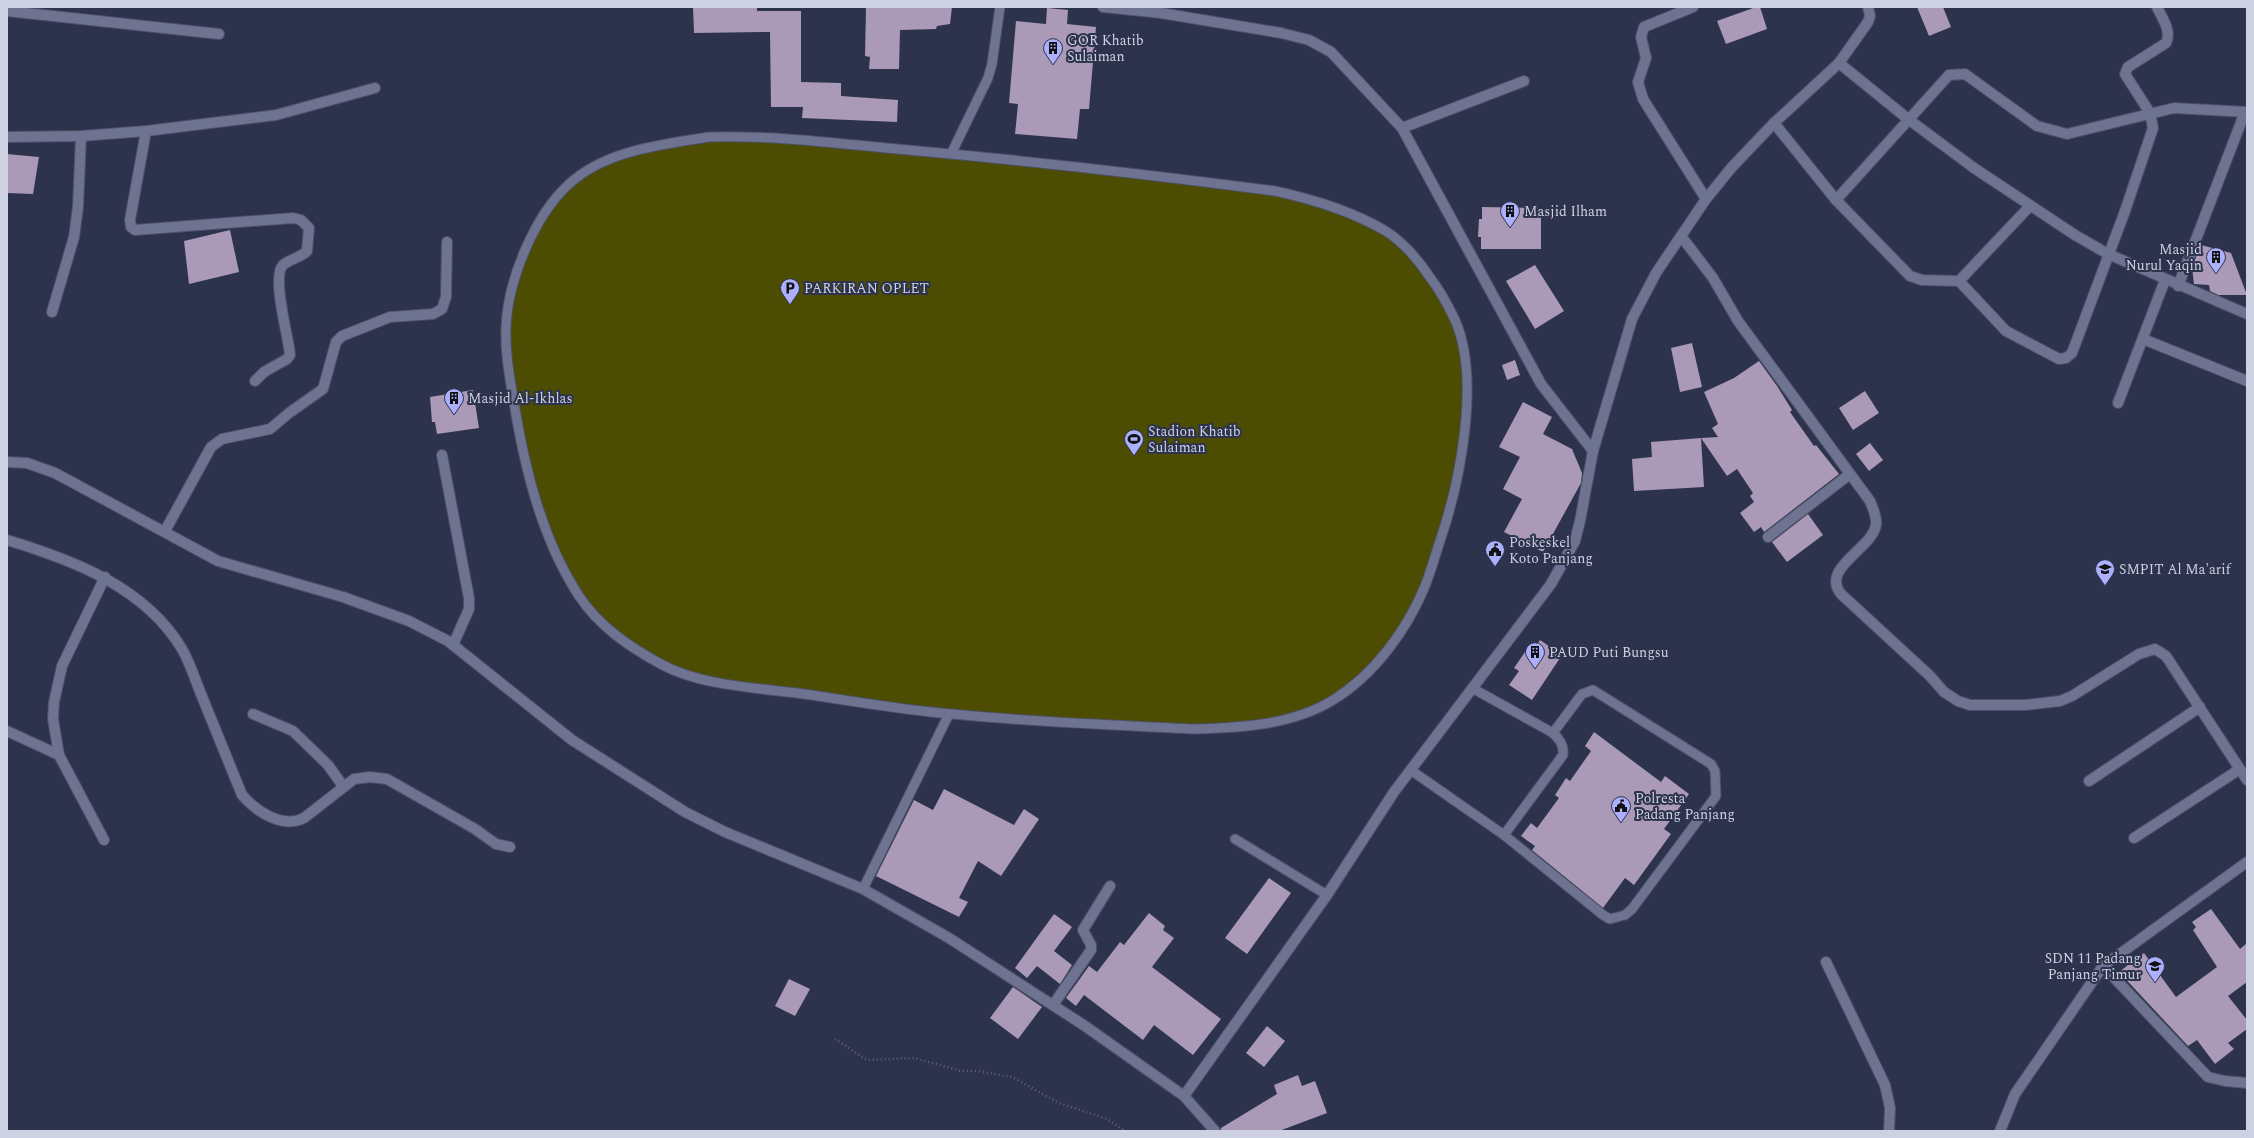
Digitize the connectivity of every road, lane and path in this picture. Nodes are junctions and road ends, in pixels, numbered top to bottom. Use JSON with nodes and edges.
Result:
{"nodes":[{"id":1,"x":1000,"y":7,"type":"edge"},
{"id":2,"x":1103,"y":7,"type":"edge"},
{"id":3,"x":1693,"y":7,"type":"edge"},
{"id":4,"x":1868,"y":7,"type":"edge"},
{"id":5,"x":2157,"y":7,"type":"edge"},
{"id":6,"x":7,"y":12,"type":"edge"},
{"id":7,"x":219,"y":34,"type":"dead end"},
{"id":8,"x":1839,"y":63,"type":"junction"},
{"id":9,"x":1524,"y":81,"type":"dead end"},
{"id":10,"x":375,"y":88,"type":"dead end"},
{"id":11,"x":2246,"y":112,"type":"edge"},
{"id":12,"x":2150,"y":113,"type":"junction"},
{"id":13,"x":1908,"y":119,"type":"junction"},
{"id":14,"x":1774,"y":123,"type":"junction"},
{"id":15,"x":1402,"y":128,"type":"junction"},
{"id":16,"x":146,"y":131,"type":"junction"},
{"id":17,"x":81,"y":136,"type":"junction"},
{"id":18,"x":7,"y":137,"type":"edge"},
{"id":19,"x":951,"y":154,"type":"junction"},
{"id":20,"x":1706,"y":199,"type":"junction"},
{"id":21,"x":1836,"y":200,"type":"junction"},
{"id":22,"x":2030,"y":206,"type":"junction"},
{"id":23,"x":1682,"y":236,"type":"junction"},
{"id":24,"x":447,"y":242,"type":"dead end"},
{"id":25,"x":2108,"y":254,"type":"junction"},
{"id":26,"x":1959,"y":280,"type":"junction"},
{"id":27,"x":2165,"y":280,"type":"junction"},
{"id":28,"x":2178,"y":286,"type":"junction"},
{"id":29,"x":52,"y":312,"type":"dead end"},
{"id":30,"x":2247,"y":314,"type":"edge"},
{"id":31,"x":2143,"y":339,"type":"junction"},
{"id":32,"x":255,"y":381,"type":"dead end"},
{"id":33,"x":2247,"y":381,"type":"edge"},
{"id":34,"x":2118,"y":403,"type":"dead end"},
{"id":35,"x":1593,"y":451,"type":"junction"},
{"id":36,"x":442,"y":455,"type":"dead end"},
{"id":37,"x":7,"y":462,"type":"edge"},
{"id":38,"x":1850,"y":474,"type":"junction"},
{"id":39,"x":165,"y":531,"type":"junction"},
{"id":40,"x":1768,"y":537,"type":"dead end"},
{"id":41,"x":7,"y":540,"type":"edge"},
{"id":42,"x":105,"y":577,"type":"junction"},
{"id":43,"x":453,"y":645,"type":"junction"},
{"id":44,"x":1472,"y":688,"type":"junction"},
{"id":45,"x":2200,"y":707,"type":"junction"},
{"id":46,"x":253,"y":714,"type":"dead end"},
{"id":47,"x":949,"y":714,"type":"junction"},
{"id":48,"x":7,"y":731,"type":"edge"},
{"id":49,"x":1553,"y":733,"type":"junction"},
{"id":50,"x":59,"y":756,"type":"junction"},
{"id":51,"x":2240,"y":769,"type":"junction"},
{"id":52,"x":1412,"y":771,"type":"junction"},
{"id":53,"x":2247,"y":780,"type":"edge"},
{"id":54,"x":2089,"y":781,"type":"dead end"},
{"id":55,"x":343,"y":786,"type":"junction"},
{"id":56,"x":1504,"y":835,"type":"junction"},
{"id":57,"x":2134,"y":838,"type":"dead end"},
{"id":58,"x":1235,"y":839,"type":"dead end"},
{"id":59,"x":104,"y":840,"type":"dead end"},
{"id":60,"x":510,"y":847,"type":"dead end"},
{"id":61,"x":2247,"y":862,"type":"edge"},
{"id":62,"x":1110,"y":886,"type":"dead end"},
{"id":63,"x":863,"y":889,"type":"junction"},
{"id":64,"x":1327,"y":896,"type":"junction"},
{"id":65,"x":1826,"y":962,"type":"dead end"},
{"id":66,"x":2103,"y":966,"type":"junction"},
{"id":67,"x":1053,"y":1005,"type":"junction"},
{"id":68,"x":835,"y":1039,"type":"dead end"},
{"id":69,"x":2247,"y":1083,"type":"edge"},
{"id":70,"x":1184,"y":1096,"type":"junction"},
{"id":71,"x":1125,"y":1131,"type":"edge"},
{"id":72,"x":1215,"y":1131,"type":"edge"},
{"id":73,"x":1890,"y":1131,"type":"edge"},
{"id":74,"x":2000,"y":1131,"type":"edge"}],
"edges":[{"from":1,"to":19,"type":"lane"},
{"from":2,"to":15,"type":"street"},
{"from":3,"to":20,"type":"street"},
{"from":4,"to":8,"type":"street"},
{"from":5,"to":12,"type":"street"},
{"from":6,"to":7,"type":"street"},
{"from":8,"to":13,"type":"street"},
{"from":8,"to":14,"type":"street"},
{"from":9,"to":15,"type":"street"},
{"from":10,"to":16,"type":"street"},
{"from":11,"to":12,"type":"street"},
{"from":11,"to":28,"type":"street"},
{"from":12,"to":13,"type":"street"},
{"from":12,"to":25,"type":"street"},
{"from":13,"to":21,"type":"street"},
{"from":13,"to":22,"type":"street"},
{"from":14,"to":20,"type":"street"},
{"from":14,"to":21,"type":"street"},
{"from":15,"to":35,"type":"street"},
{"from":16,"to":17,"type":"street"},
{"from":16,"to":32,"type":"street"},
{"from":17,"to":18,"type":"street"},
{"from":17,"to":29,"type":"street"},
{"from":19,"to":47,"type":"lane"},
{"from":19,"to":47,"type":"lane"},
{"from":20,"to":23,"type":"street"},
{"from":21,"to":26,"type":"street"},
{"from":22,"to":25,"type":"street"},
{"from":22,"to":26,"type":"street"},
{"from":23,"to":35,"type":"street"},
{"from":23,"to":38,"type":"street"},
{"from":24,"to":39,"type":"street"},
{"from":25,"to":26,"type":"street"},
{"from":25,"to":27,"type":"street"},
{"from":27,"to":28,"type":"street"},
{"from":27,"to":31,"type":"street"},
{"from":28,"to":30,"type":"street"},
{"from":31,"to":33,"type":"street"},
{"from":31,"to":34,"type":"street"},
{"from":35,"to":44,"type":"street"},
{"from":36,"to":43,"type":"street"},
{"from":37,"to":39,"type":"street"},
{"from":38,"to":40,"type":"street"},
{"from":38,"to":45,"type":"street"},
{"from":39,"to":43,"type":"street"},
{"from":41,"to":42,"type":"street"},
{"from":42,"to":50,"type":"street"},
{"from":42,"to":55,"type":"street"},
{"from":43,"to":63,"type":"street"},
{"from":44,"to":49,"type":"lane"},
{"from":44,"to":52,"type":"street"},
{"from":45,"to":51,"type":"street"},
{"from":45,"to":54,"type":"street"},
{"from":46,"to":55,"type":"street"},
{"from":47,"to":63,"type":"lane"},
{"from":48,"to":50,"type":"street"},
{"from":49,"to":56,"type":"lane"},
{"from":49,"to":56,"type":"lane"},
{"from":50,"to":59,"type":"street"},
{"from":51,"to":53,"type":"street"},
{"from":51,"to":57,"type":"street"},
{"from":52,"to":56,"type":"lane"},
{"from":52,"to":64,"type":"street"},
{"from":55,"to":60,"type":"street"},
{"from":58,"to":64,"type":"lane"},
{"from":61,"to":66,"type":"street"},
{"from":62,"to":67,"type":"street"},
{"from":63,"to":67,"type":"street"},
{"from":64,"to":70,"type":"street"},
{"from":65,"to":73,"type":"street"},
{"from":66,"to":69,"type":"street"},
{"from":66,"to":74,"type":"street"},
{"from":67,"to":70,"type":"street"},
{"from":68,"to":71,"type":"path"},
{"from":70,"to":72,"type":"street"}]}
